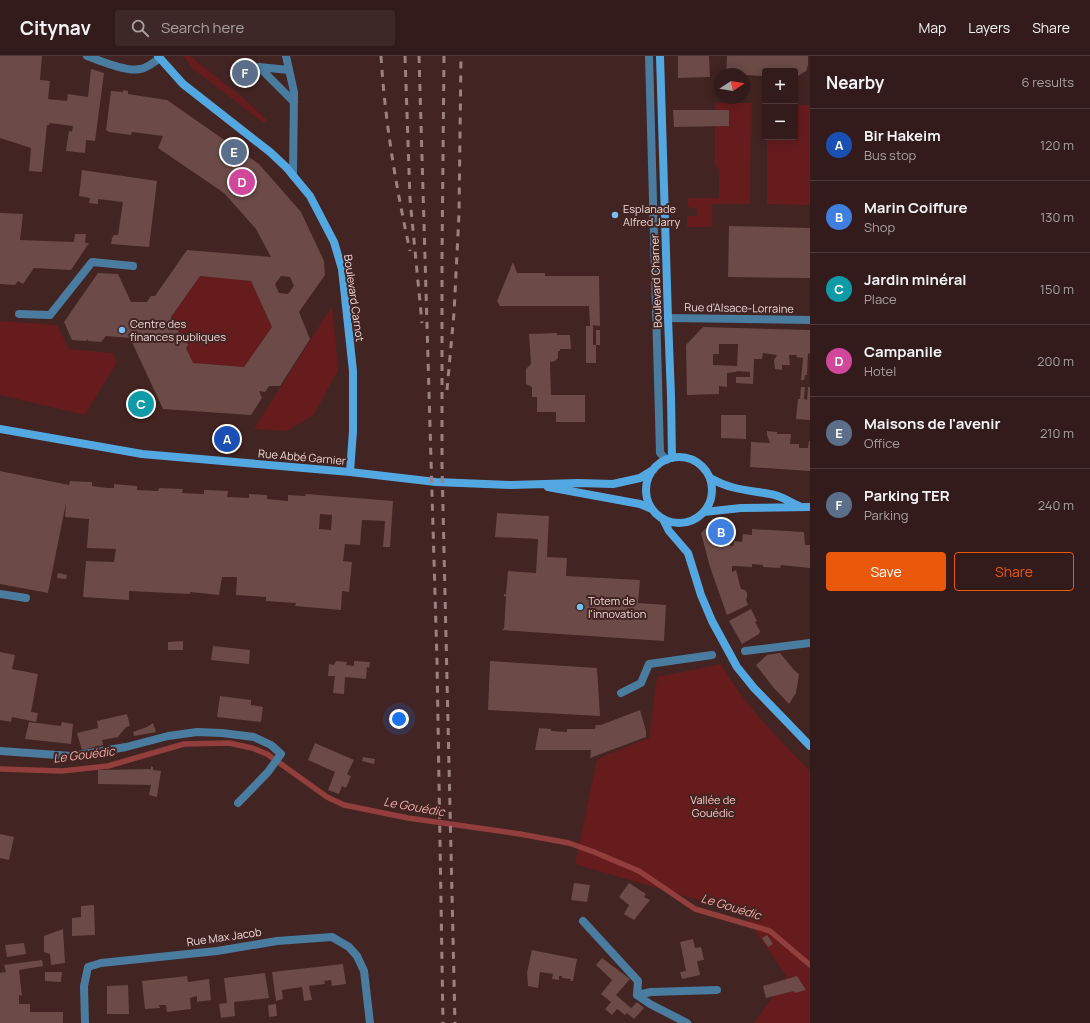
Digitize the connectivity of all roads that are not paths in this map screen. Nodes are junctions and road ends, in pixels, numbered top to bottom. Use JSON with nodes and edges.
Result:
{"nodes":[{"id":1,"x":87,"y":56,"type":"edge"},
{"id":2,"x":286,"y":56,"type":"edge"},
{"id":3,"x":649,"y":56,"type":"edge"},
{"id":4,"x":660,"y":56,"type":"edge"},
{"id":5,"x":159,"y":57,"type":"edge"},
{"id":6,"x":289,"y":70,"type":"junction"},
{"id":7,"x":294,"y":102,"type":"junction"},
{"id":8,"x":293,"y":175,"type":"junction"},
{"id":9,"x":664,"y":186,"type":"junction"},
{"id":10,"x":133,"y":266,"type":"dead end"},
{"id":11,"x":19,"y":314,"type":"dead end"},
{"id":12,"x":656,"y":317,"type":"junction"},
{"id":13,"x":668,"y":318,"type":"junction"},
{"id":14,"x":810,"y":320,"type":"edge"},
{"id":15,"x":0,"y":428,"type":"edge"},
{"id":16,"x":669,"y":459,"type":"junction"},
{"id":17,"x":653,"y":470,"type":"junction"},
{"id":18,"x":350,"y":472,"type":"junction"},
{"id":19,"x":710,"y":478,"type":"junction"},
{"id":20,"x":532,"y":484,"type":"junction"},
{"id":21,"x":806,"y":507,"type":"edge"},
{"id":22,"x":652,"y":509,"type":"junction"},
{"id":23,"x":704,"y":512,"type":"junction"},
{"id":24,"x":663,"y":519,"type":"junction"},
{"id":25,"x":0,"y":594,"type":"edge"},
{"id":26,"x":26,"y":598,"type":"dead end"},
{"id":27,"x":810,"y":643,"type":"edge"},
{"id":28,"x":745,"y":650,"type":"dead end"},
{"id":29,"x":712,"y":655,"type":"dead end"},
{"id":30,"x":622,"y":694,"type":"dead end"},
{"id":31,"x":810,"y":746,"type":"edge"},
{"id":32,"x":0,"y":751,"type":"edge"},
{"id":33,"x":238,"y":803,"type":"dead end"},
{"id":34,"x":583,"y":921,"type":"dead end"},
{"id":35,"x":717,"y":990,"type":"dead end"},
{"id":36,"x":637,"y":995,"type":"junction"},
{"id":37,"x":85,"y":1023,"type":"edge"},
{"id":38,"x":370,"y":1023,"type":"edge"},
{"id":39,"x":687,"y":1023,"type":"edge"}],
"edges":[{"from":1,"to":5,"type":"street"},
{"from":2,"to":6,"type":"street"},
{"from":3,"to":12,"type":"street"},
{"from":4,"to":9,"type":"main road","name":"Boulevard Charner"},
{"from":5,"to":8,"type":"main road","name":"Boulevard Carnot"},
{"from":6,"to":7,"type":"street"},
{"from":6,"to":7,"type":"street"},
{"from":7,"to":8,"type":"street"},
{"from":8,"to":18,"type":"main road","name":"Boulevard Carnot"},
{"from":9,"to":12,"type":"street"},
{"from":9,"to":13,"type":"main road","name":"Boulevard Charner"},
{"from":10,"to":11,"type":"street"},
{"from":12,"to":16,"type":"street"},
{"from":13,"to":14,"type":"street","name":"Rue d'Alsace-Lorraine"},
{"from":13,"to":16,"type":"main road","name":"Boulevard Charner"},
{"from":15,"to":18,"type":"main road","name":"Rue Abbé Garnier"},
{"from":16,"to":17,"type":"main road"},
{"from":16,"to":19,"type":"main road"},
{"from":17,"to":20,"type":"main road"},
{"from":17,"to":22,"type":"main road"},
{"from":18,"to":20,"type":"main road","name":"Rue Abbé Garnier"},
{"from":19,"to":21,"type":"main road"},
{"from":19,"to":23,"type":"main road"},
{"from":20,"to":22,"type":"main road"},
{"from":21,"to":23,"type":"main road"},
{"from":22,"to":24,"type":"main road"},
{"from":23,"to":24,"type":"main road"},
{"from":24,"to":31,"type":"main road"},
{"from":25,"to":26,"type":"street"},
{"from":27,"to":28,"type":"street"},
{"from":29,"to":30,"type":"street"},
{"from":32,"to":33,"type":"street"},
{"from":34,"to":36,"type":"street"},
{"from":35,"to":36,"type":"street"},
{"from":36,"to":39,"type":"street"},
{"from":37,"to":38,"type":"street","name":"Rue Max Jacob"}]}
